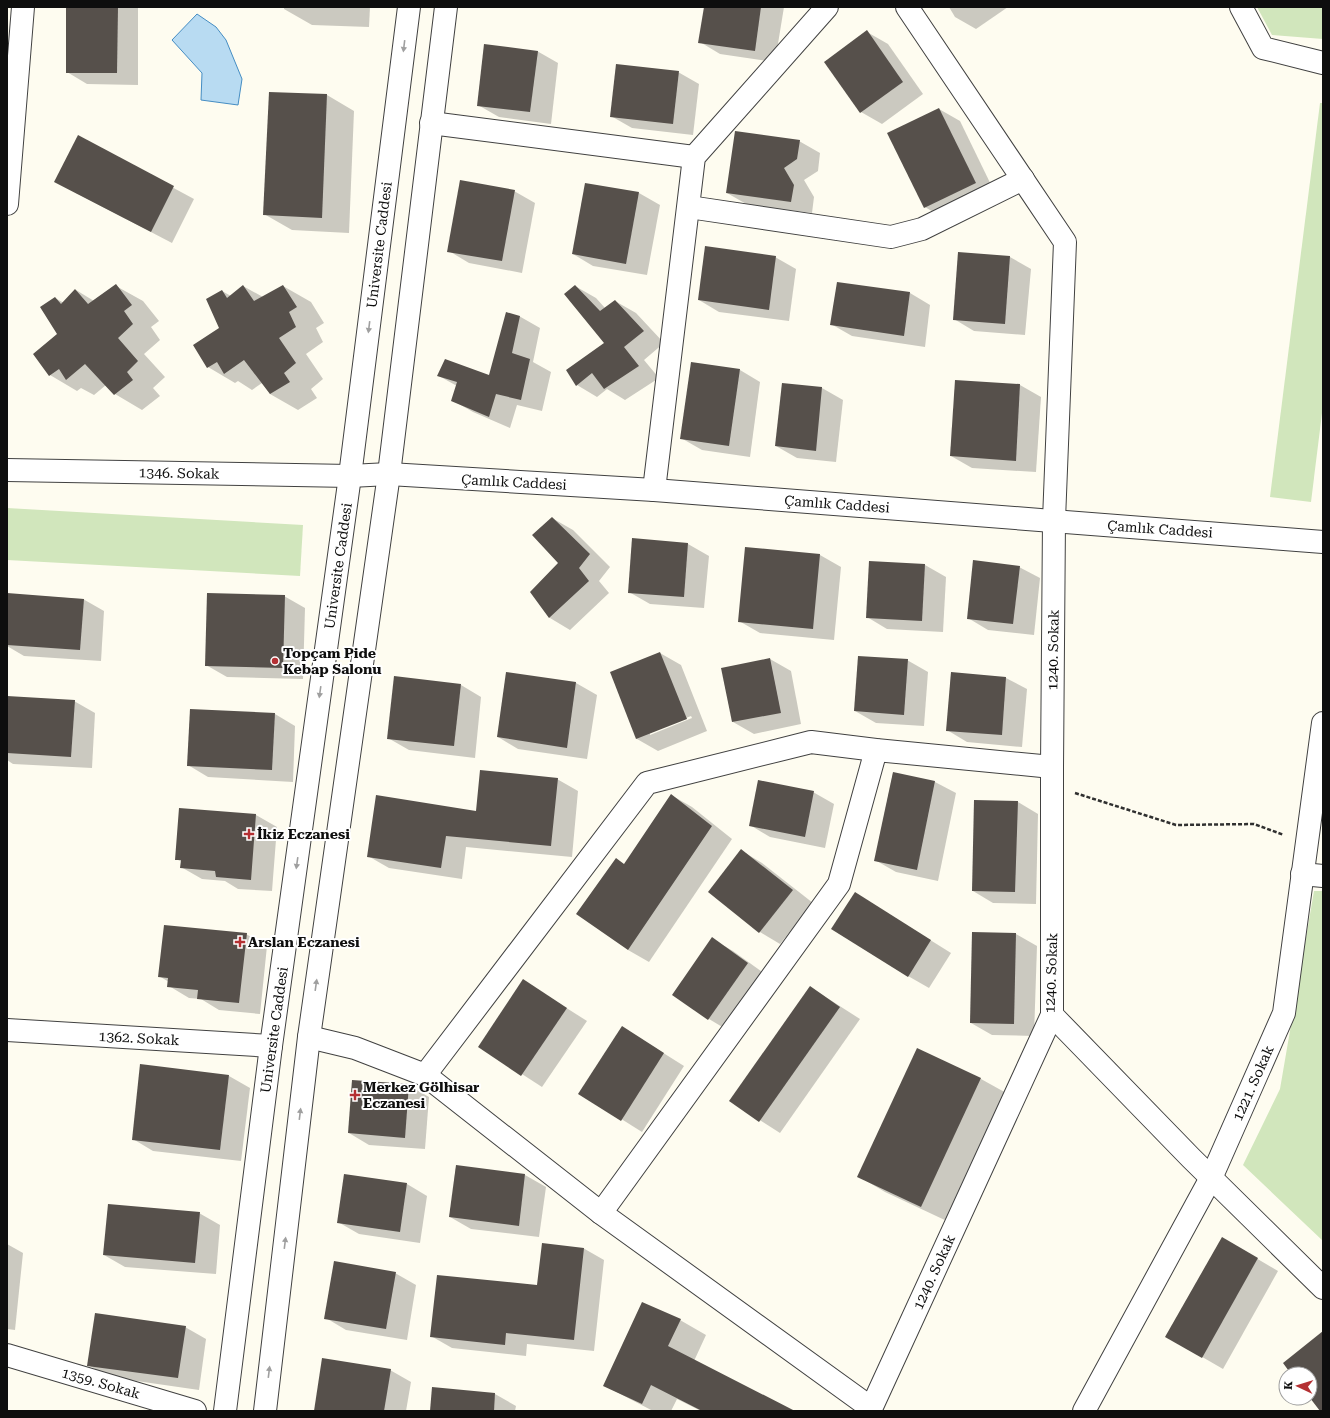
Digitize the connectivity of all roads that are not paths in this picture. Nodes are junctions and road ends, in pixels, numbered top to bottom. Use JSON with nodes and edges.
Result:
{"nodes":[{"id":1,"x":23,"y":7,"type":"edge"},
{"id":2,"x":409,"y":7,"type":"edge"},
{"id":3,"x":446,"y":7,"type":"edge"},
{"id":4,"x":827,"y":7,"type":"edge"},
{"id":5,"x":907,"y":7,"type":"edge"},
{"id":6,"x":1240,"y":7,"type":"edge"},
{"id":7,"x":1323,"y":63,"type":"edge"},
{"id":8,"x":11,"y":102,"type":"edge"},
{"id":9,"x":431,"y":123,"type":"junction"},
{"id":10,"x":694,"y":157,"type":"junction"},
{"id":11,"x":1023,"y":179,"type":"junction"},
{"id":12,"x":7,"y":204,"type":"edge"},
{"id":13,"x":689,"y":207,"type":"junction"},
{"id":14,"x":7,"y":470,"type":"edge"},
{"id":15,"x":389,"y":474,"type":"junction"},
{"id":16,"x":350,"y":476,"type":"junction"},
{"id":17,"x":654,"y":490,"type":"junction"},
{"id":18,"x":1054,"y":520,"type":"junction"},
{"id":19,"x":1323,"y":542,"type":"edge"},
{"id":20,"x":1323,"y":723,"type":"edge"},
{"id":21,"x":876,"y":750,"type":"junction"},
{"id":22,"x":1052,"y":767,"type":"junction"},
{"id":23,"x":1313,"y":875,"type":"edge"},
{"id":24,"x":1052,"y":1015,"type":"junction"},
{"id":25,"x":7,"y":1030,"type":"edge"},
{"id":26,"x":309,"y":1037,"type":"junction"},
{"id":27,"x":271,"y":1046,"type":"junction"},
{"id":28,"x":425,"y":1075,"type":"junction"},
{"id":29,"x":1212,"y":1176,"type":"junction"},
{"id":30,"x":600,"y":1214,"type":"junction"},
{"id":31,"x":1323,"y":1288,"type":"edge"},
{"id":32,"x":7,"y":1355,"type":"edge"},
{"id":33,"x":870,"y":1409,"type":"edge"},
{"id":34,"x":195,"y":1411,"type":"edge"},
{"id":35,"x":226,"y":1411,"type":"edge"},
{"id":36,"x":265,"y":1411,"type":"edge"},
{"id":37,"x":1084,"y":1411,"type":"edge"}],
"edges":[{"from":1,"to":8,"type":"street"},
{"from":2,"to":16,"type":"street","name":"Universite Caddesi","one_way":true},
{"from":3,"to":9,"type":"street"},
{"from":4,"to":10,"type":"street"},
{"from":5,"to":11,"type":"street","name":"1240. Sokak"},
{"from":6,"to":7,"type":"street"},
{"from":8,"to":12,"type":"street"},
{"from":9,"to":10,"type":"street"},
{"from":9,"to":15,"type":"street"},
{"from":10,"to":13,"type":"street"},
{"from":11,"to":13,"type":"street"},
{"from":11,"to":18,"type":"street","name":"1240. Sokak"},
{"from":13,"to":17,"type":"street"},
{"from":14,"to":16,"type":"street","name":"1346. Sokak"},
{"from":15,"to":16,"type":"street","name":"Çamlık Caddesi"},
{"from":15,"to":17,"type":"street","name":"Çamlık Caddesi"},
{"from":26,"to":15,"type":"street","one_way":true},
{"from":16,"to":27,"type":"street","name":"Universite Caddesi","one_way":true},
{"from":17,"to":18,"type":"street","name":"Çamlık Caddesi"},
{"from":18,"to":19,"type":"street","name":"Çamlık Caddesi"},
{"from":18,"to":22,"type":"street","name":"1240. Sokak"},
{"from":20,"to":23,"type":"street","name":"1221. Sokak"},
{"from":21,"to":22,"type":"street"},
{"from":21,"to":28,"type":"street"},
{"from":21,"to":30,"type":"street"},
{"from":22,"to":24,"type":"street","name":"1240. Sokak"},
{"from":23,"to":29,"type":"street","name":"1221. Sokak"},
{"from":24,"to":29,"type":"street"},
{"from":24,"to":33,"type":"street","name":"1240. Sokak"},
{"from":25,"to":27,"type":"street","name":"1362. Sokak"},
{"from":26,"to":28,"type":"street"},
{"from":36,"to":26,"type":"street","one_way":true},
{"from":27,"to":35,"type":"street","name":"Universite Caddesi"},
{"from":28,"to":30,"type":"street"},
{"from":29,"to":31,"type":"street"},
{"from":29,"to":37,"type":"street","name":"1221. Sokak"},
{"from":30,"to":33,"type":"street"},
{"from":32,"to":34,"type":"street","name":"1359. Sokak"}]}
